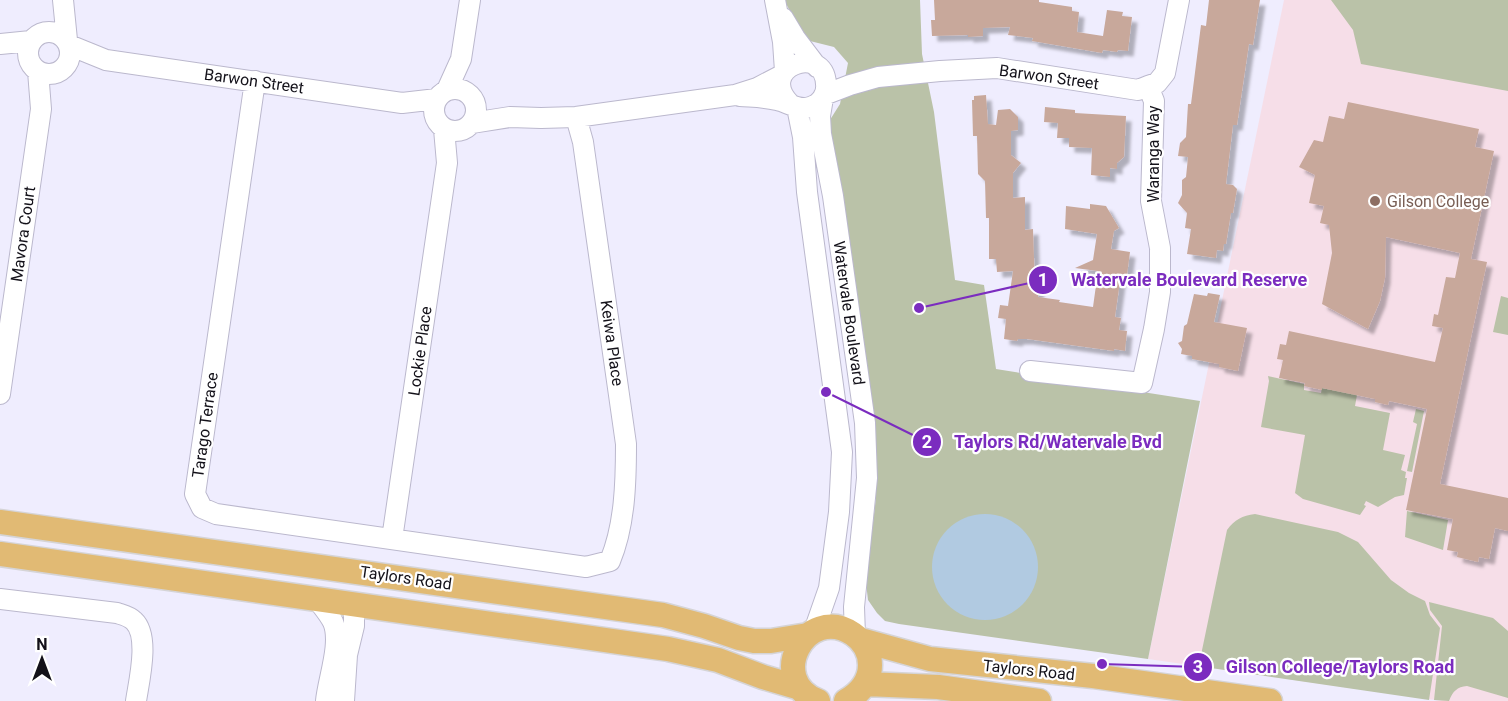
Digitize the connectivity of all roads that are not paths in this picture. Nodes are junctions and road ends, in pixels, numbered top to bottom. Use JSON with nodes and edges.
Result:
{"nodes":[{"id":1,"x":57,"y":0,"type":"edge"},
{"id":2,"x":63,"y":0,"type":"edge"},
{"id":3,"x":470,"y":0,"type":"edge"},
{"id":4,"x":1179,"y":0,"type":"edge"},
{"id":5,"x":776,"y":4,"type":"edge"},
{"id":6,"x":68,"y":42,"type":"junction"},
{"id":7,"x":0,"y":46,"type":"edge"},
{"id":8,"x":43,"y":57,"type":"junction"},
{"id":9,"x":106,"y":60,"type":"junction"},
{"id":10,"x":819,"y":68,"type":"junction"},
{"id":11,"x":784,"y":73,"type":"junction"},
{"id":12,"x":878,"y":77,"type":"junction"},
{"id":13,"x":255,"y":81,"type":"junction"},
{"id":14,"x":1148,"y":86,"type":"junction"},
{"id":15,"x":735,"y":95,"type":"junction"},
{"id":16,"x":823,"y":97,"type":"junction"},
{"id":17,"x":794,"y":106,"type":"junction"},
{"id":18,"x":454,"y":110,"type":"junction"},
{"id":19,"x":576,"y":117,"type":"junction"},
{"id":20,"x":1030,"y":370,"type":"dead end"},
{"id":21,"x":0,"y":394,"type":"edge"},
{"id":22,"x":0,"y":522,"type":"edge"},
{"id":23,"x":392,"y":539,"type":"junction"},
{"id":24,"x":0,"y":554,"type":"edge"},
{"id":25,"x":295,"y":562,"type":"junction"},
{"id":26,"x":602,"y":565,"type":"joint"},
{"id":27,"x":316,"y":598,"type":"junction"},
{"id":28,"x":0,"y":599,"type":"edge"},
{"id":29,"x":354,"y":603,"type":"junction"},
{"id":30,"x":811,"y":633,"type":"junction"},
{"id":31,"x":858,"y":638,"type":"junction"},
{"id":32,"x":855,"y":695,"type":"edge"},
{"id":33,"x":1185,"y":695,"type":"edge"},
{"id":34,"x":807,"y":696,"type":"edge"},
{"id":35,"x":136,"y":701,"type":"edge"},
{"id":36,"x":326,"y":701,"type":"edge"},
{"id":37,"x":344,"y":701,"type":"edge"},
{"id":38,"x":1039,"y":701,"type":"edge"},
{"id":39,"x":1270,"y":701,"type":"edge"}],
"edges":[{"from":1,"to":8,"type":"street"},
{"from":2,"to":6,"type":"street"},
{"from":3,"to":18,"type":"street","name":"Lockie Place"},
{"from":4,"to":14,"type":"street","name":"Waranga Way"},
{"from":5,"to":10,"type":"street"},
{"from":5,"to":11,"type":"street"},
{"from":6,"to":8,"type":"street"},
{"from":6,"to":8,"type":"street","name":"Barwon Street"},
{"from":6,"to":9,"type":"street","name":"Barwon Street"},
{"from":7,"to":8,"type":"street","name":"Barwon Street"},
{"from":8,"to":9,"type":"street","name":"Barwon Street"},
{"from":8,"to":21,"type":"street","name":"Mavora Court"},
{"from":9,"to":13,"type":"street","name":"Barwon Street"},
{"from":10,"to":11,"type":"street"},
{"from":10,"to":12,"type":"street","name":"Barwon Street"},
{"from":10,"to":16,"type":"street"},
{"from":11,"to":15,"type":"street","name":"Barwon Street"},
{"from":11,"to":17,"type":"street"},
{"from":12,"to":14,"type":"street","name":"Barwon Street"},
{"from":12,"to":16,"type":"street","name":"Barwon Street"},
{"from":13,"to":18,"type":"street","name":"Barwon Street"},
{"from":13,"to":23,"type":"street","name":"Tarago Terrace"},
{"from":14,"to":20,"type":"street","name":"Waranga Way"},
{"from":15,"to":17,"type":"street","name":"Barwon Street"},
{"from":15,"to":19,"type":"street","name":"Barwon Street"},
{"from":16,"to":17,"type":"street"},
{"from":16,"to":31,"type":"street","name":"Watervale Boulevard"},
{"from":17,"to":30,"type":"street","name":"Watervale Boulevard"},
{"from":18,"to":19,"type":"street","name":"Barwon Street"},
{"from":18,"to":23,"type":"street","name":"Lockie Place"},
{"from":19,"to":26,"type":"street","name":"Keiwa Place"},
{"from":22,"to":25,"type":"main road","name":"Taylors Road"},
{"from":23,"to":26,"type":"street","name":"Tarago Terrace"},
{"from":24,"to":27,"type":"main road","name":"Taylors Road"},
{"from":25,"to":29,"type":"main road"},
{"from":25,"to":30,"type":"main road","name":"Taylors Road"},
{"from":27,"to":29,"type":"main road","name":"Taylors Road"},
{"from":27,"to":36,"type":"street"},
{"from":28,"to":35,"type":"street"},
{"from":29,"to":34,"type":"main road","name":"Taylors Road"},
{"from":29,"to":37,"type":"street"},
{"from":30,"to":31,"type":"main road","name":"Taylors Road"},
{"from":30,"to":34,"type":"main road"},
{"from":31,"to":32,"type":"main road"},
{"from":31,"to":33,"type":"main road","name":"Taylors Road"},
{"from":32,"to":38,"type":"main road","name":"Taylors Road"},
{"from":33,"to":39,"type":"main road","name":"Taylors Road"}]}
